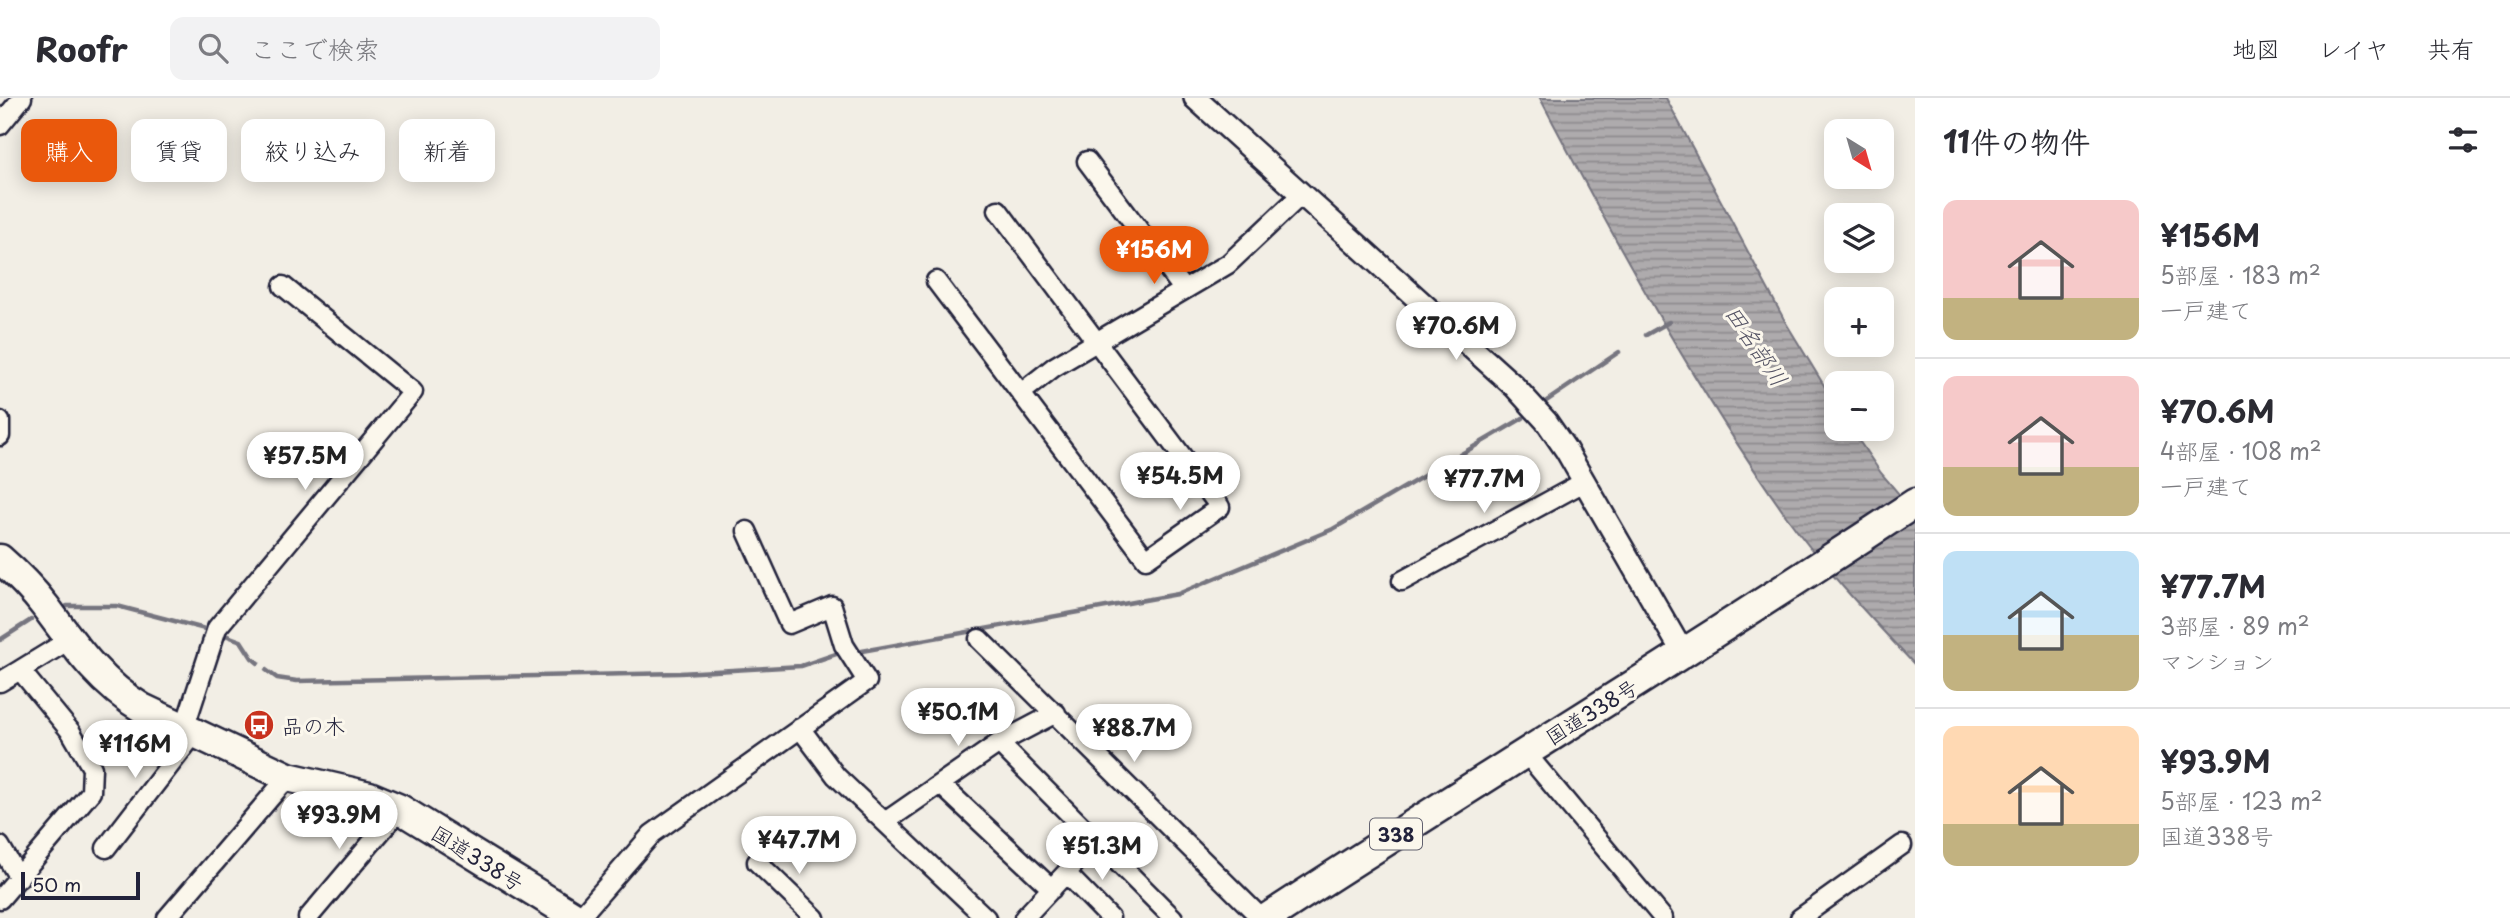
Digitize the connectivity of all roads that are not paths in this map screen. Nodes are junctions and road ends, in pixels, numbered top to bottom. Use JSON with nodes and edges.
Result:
{"nodes":[{"id":1,"x":22,"y":98,"type":"edge"},
{"id":2,"x":1195,"y":98,"type":"edge"},
{"id":3,"x":0,"y":125,"type":"edge"},
{"id":4,"x":1087,"y":161,"type":"dead end"},
{"id":5,"x":1301,"y":194,"type":"junction"},
{"id":6,"x":998,"y":210,"type":"dead end"},
{"id":7,"x":936,"y":281,"type":"dead end"},
{"id":8,"x":283,"y":286,"type":"dead end"},
{"id":9,"x":1184,"y":290,"type":"junction"},
{"id":10,"x":1098,"y":342,"type":"junction"},
{"id":11,"x":1021,"y":393,"type":"junction"},
{"id":12,"x":1584,"y":482,"type":"junction"},
{"id":13,"x":1915,"y":503,"type":"edge"},
{"id":14,"x":747,"y":531,"type":"dead end"},
{"id":15,"x":0,"y":559,"type":"edge"},
{"id":16,"x":1402,"y":581,"type":"dead end"},
{"id":17,"x":979,"y":639,"type":"dead end"},
{"id":18,"x":69,"y":640,"type":"junction"},
{"id":19,"x":1684,"y":653,"type":"junction"},
{"id":20,"x":20,"y":670,"type":"junction"},
{"id":21,"x":0,"y":682,"type":"edge"},
{"id":22,"x":1056,"y":713,"type":"junction"},
{"id":23,"x":800,"y":728,"type":"junction"},
{"id":24,"x":189,"y":732,"type":"junction"},
{"id":25,"x":999,"y":743,"type":"junction"},
{"id":26,"x":1525,"y":752,"type":"junction"},
{"id":27,"x":288,"y":777,"type":"junction"},
{"id":28,"x":940,"y":784,"type":"junction"},
{"id":29,"x":400,"y":809,"type":"junction"},
{"id":30,"x":885,"y":822,"type":"junction"},
{"id":31,"x":1096,"y":842,"type":"junction"},
{"id":32,"x":1902,"y":845,"type":"dead end"},
{"id":33,"x":0,"y":846,"type":"edge"},
{"id":34,"x":106,"y":848,"type":"dead end"},
{"id":35,"x":757,"y":862,"type":"dead end"},
{"id":36,"x":1066,"y":873,"type":"junction"},
{"id":37,"x":19,"y":878,"type":"junction"},
{"id":38,"x":1052,"y":888,"type":"junction"},
{"id":39,"x":0,"y":900,"type":"edge"},
{"id":40,"x":167,"y":918,"type":"edge"},
{"id":41,"x":308,"y":918,"type":"edge"},
{"id":42,"x":578,"y":918,"type":"edge"},
{"id":43,"x":814,"y":918,"type":"edge"},
{"id":44,"x":986,"y":918,"type":"edge"},
{"id":45,"x":1024,"y":918,"type":"edge"},
{"id":46,"x":1110,"y":918,"type":"edge"},
{"id":47,"x":1173,"y":918,"type":"edge"},
{"id":48,"x":1261,"y":918,"type":"edge"},
{"id":49,"x":1267,"y":918,"type":"edge"},
{"id":50,"x":1662,"y":918,"type":"edge"},
{"id":51,"x":1800,"y":918,"type":"edge"}],
"edges":[{"from":1,"to":3,"type":"street"},
{"from":2,"to":5,"type":"street"},
{"from":4,"to":9,"type":"street"},
{"from":5,"to":9,"type":"street"},
{"from":5,"to":12,"type":"street"},
{"from":6,"to":10,"type":"street"},
{"from":7,"to":11,"type":"street"},
{"from":8,"to":24,"type":"street"},
{"from":9,"to":10,"type":"street"},
{"from":10,"to":11,"type":"street"},
{"from":10,"to":11,"type":"street"},
{"from":12,"to":16,"type":"street"},
{"from":12,"to":19,"type":"street"},
{"from":13,"to":19,"type":"highway","name":"国道338号","number":"338"},
{"from":14,"to":23,"type":"street"},
{"from":15,"to":18,"type":"highway","name":"国道338号"},
{"from":17,"to":22,"type":"street"},
{"from":18,"to":20,"type":"street"},
{"from":18,"to":24,"type":"highway","name":"国道338号"},
{"from":19,"to":26,"type":"highway","name":"国道338号","number":"338"},
{"from":20,"to":21,"type":"street"},
{"from":20,"to":37,"type":"street"},
{"from":22,"to":25,"type":"street"},
{"from":22,"to":48,"type":"street"},
{"from":23,"to":30,"type":"street"},
{"from":23,"to":42,"type":"street"},
{"from":24,"to":27,"type":"highway","name":"国道338号"},
{"from":24,"to":34,"type":"street"},
{"from":25,"to":28,"type":"street"},
{"from":25,"to":31,"type":"street"},
{"from":26,"to":49,"type":"highway","name":"国道338号","number":"338"},
{"from":26,"to":50,"type":"street"},
{"from":27,"to":29,"type":"highway","name":"国道338号"},
{"from":27,"to":40,"type":"street"},
{"from":28,"to":30,"type":"street"},
{"from":28,"to":38,"type":"street"},
{"from":29,"to":41,"type":"street"},
{"from":29,"to":42,"type":"highway","name":"国道338号"},
{"from":30,"to":44,"type":"street"},
{"from":31,"to":36,"type":"street"},
{"from":31,"to":47,"type":"street"},
{"from":32,"to":51,"type":"street"},
{"from":33,"to":37,"type":"street"},
{"from":35,"to":43,"type":"street"},
{"from":36,"to":38,"type":"street"},
{"from":36,"to":46,"type":"street"},
{"from":37,"to":39,"type":"street"},
{"from":38,"to":45,"type":"street"}]}
